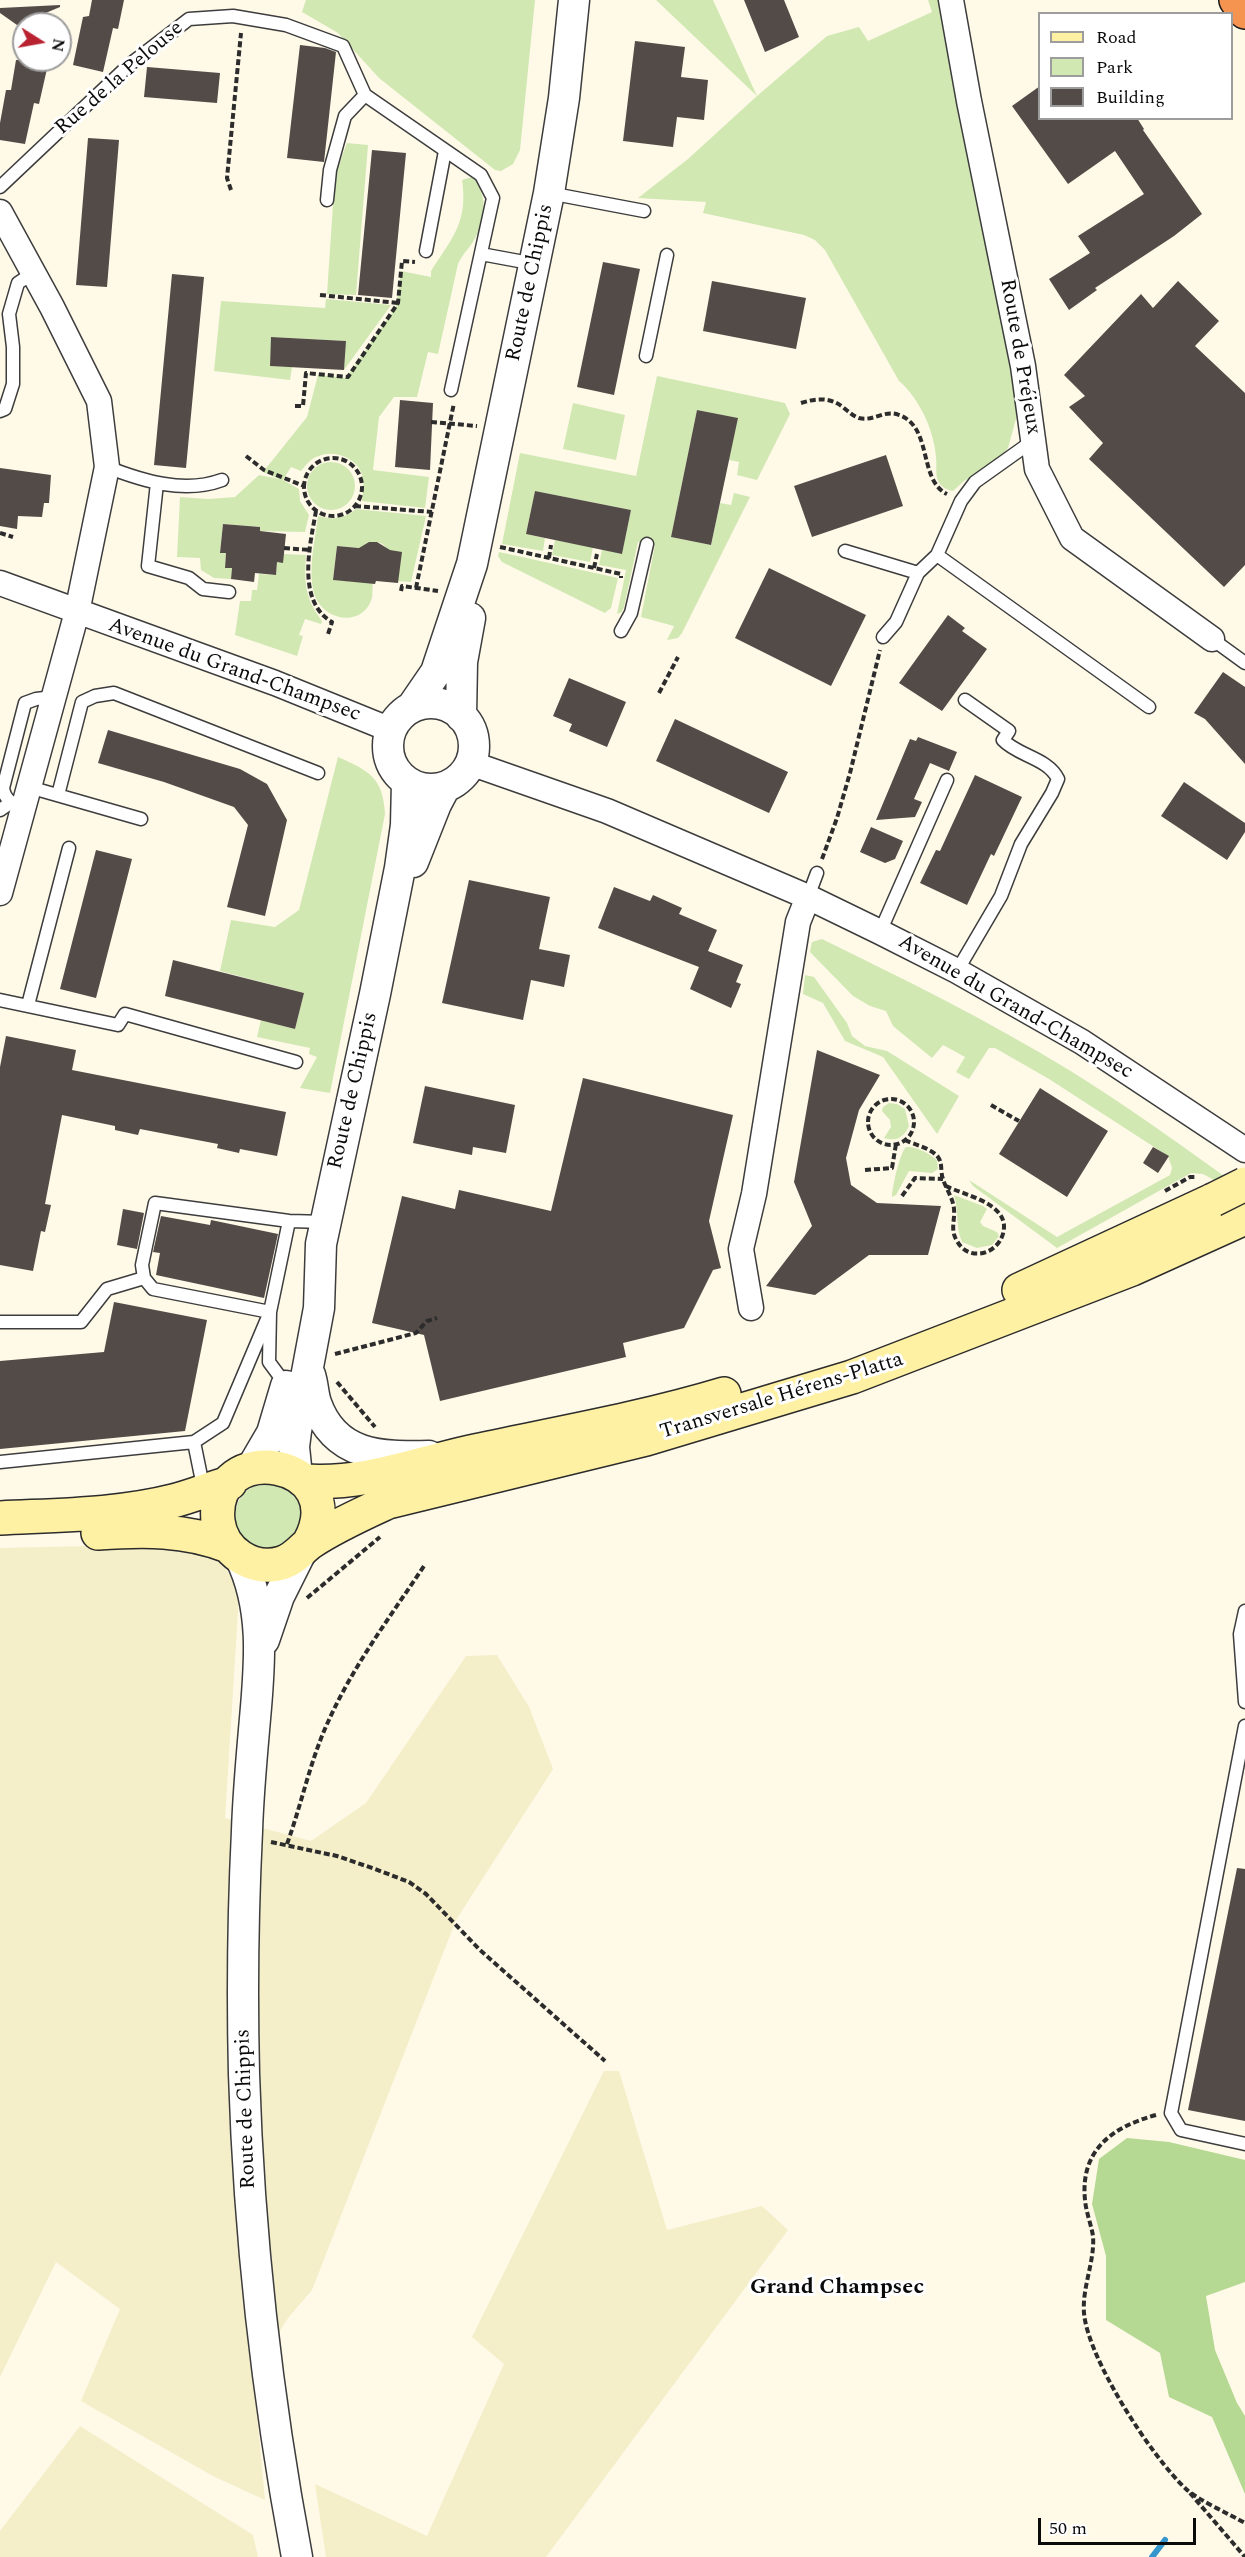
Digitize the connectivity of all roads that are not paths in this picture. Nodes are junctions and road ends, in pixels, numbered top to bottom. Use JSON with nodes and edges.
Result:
{"nodes":[{"id":1,"x":574,"y":0,"type":"edge"},
{"id":2,"x":951,"y":0,"type":"edge"},
{"id":3,"x":1236,"y":0,"type":"edge"},
{"id":4,"x":1245,"y":12,"type":"edge"},
{"id":5,"x":365,"y":95,"type":"junction"},
{"id":6,"x":445,"y":151,"type":"junction"},
{"id":7,"x":0,"y":186,"type":"edge"},
{"id":8,"x":549,"y":193,"type":"junction"},
{"id":9,"x":327,"y":200,"type":"dead end"},
{"id":10,"x":0,"y":212,"type":"edge"},
{"id":11,"x":644,"y":212,"type":"dead end"},
{"id":12,"x":426,"y":251,"type":"road end"},
{"id":13,"x":481,"y":254,"type":"junction"},
{"id":14,"x":668,"y":255,"type":"dead end"},
{"id":15,"x":535,"y":264,"type":"junction"},
{"id":16,"x":33,"y":273,"type":"junction"},
{"id":17,"x":646,"y":356,"type":"dead end"},
{"id":18,"x":451,"y":390,"type":"road end"},
{"id":19,"x":0,"y":411,"type":"edge"},
{"id":20,"x":1034,"y":440,"type":"junction"},
{"id":21,"x":107,"y":467,"type":"junction"},
{"id":22,"x":222,"y":480,"type":"dead end"},
{"id":23,"x":156,"y":483,"type":"junction"},
{"id":24,"x":647,"y":544,"type":"dead end"},
{"id":25,"x":845,"y":551,"type":"dead end"},
{"id":26,"x":936,"y":555,"type":"junction"},
{"id":27,"x":472,"y":564,"type":"junction"},
{"id":28,"x":918,"y":573,"type":"junction"},
{"id":29,"x":0,"y":584,"type":"edge"},
{"id":30,"x":229,"y":592,"type":"dead end"},
{"id":31,"x":77,"y":612,"type":"junction"},
{"id":32,"x":621,"y":631,"type":"dead end"},
{"id":33,"x":884,"y":637,"type":"road end"},
{"id":34,"x":1212,"y":639,"type":"joint"},
{"id":35,"x":1245,"y":663,"type":"edge"},
{"id":36,"x":966,"y":700,"type":"dead end"},
{"id":37,"x":412,"y":707,"type":"junction"},
{"id":38,"x":1149,"y":707,"type":"dead end"},
{"id":39,"x":461,"y":716,"type":"junction"},
{"id":40,"x":391,"y":730,"type":"junction"},
{"id":41,"x":470,"y":763,"type":"junction"},
{"id":42,"x":318,"y":773,"type":"dead end"},
{"id":43,"x":947,"y":780,"type":"dead end"},
{"id":44,"x":406,"y":782,"type":"junction"},
{"id":45,"x":445,"y":787,"type":"junction"},
{"id":46,"x":58,"y":795,"type":"junction"},
{"id":47,"x":16,"y":802,"type":"edge"},
{"id":48,"x":141,"y":819,"type":"dead end"},
{"id":49,"x":69,"y":848,"type":"dead end"},
{"id":50,"x":817,"y":873,"type":"road end"},
{"id":51,"x":0,"y":893,"type":"edge"},
{"id":52,"x":808,"y":897,"type":"junction"},
{"id":53,"x":880,"y":932,"type":"junction"},
{"id":54,"x":387,"y":939,"type":"junction"},
{"id":55,"x":957,"y":970,"type":"junction"},
{"id":56,"x":0,"y":1000,"type":"edge"},
{"id":57,"x":28,"y":1005,"type":"junction"},
{"id":58,"x":296,"y":1062,"type":"dead end"},
{"id":59,"x":1245,"y":1150,"type":"edge"},
{"id":60,"x":1245,"y":1184,"type":"edge"},
{"id":61,"x":1243,"y":1219,"type":"edge"},
{"id":62,"x":289,"y":1221,"type":"junction"},
{"id":63,"x":323,"y":1233,"type":"junction"},
{"id":64,"x":144,"y":1278,"type":"junction"},
{"id":65,"x":751,"y":1308,"type":"dead end"},
{"id":66,"x":270,"y":1312,"type":"junction"},
{"id":67,"x":0,"y":1322,"type":"edge"},
{"id":68,"x":313,"y":1371,"type":"junction"},
{"id":69,"x":194,"y":1442,"type":"junction"},
{"id":70,"x":453,"y":1456,"type":"junction"},
{"id":71,"x":0,"y":1462,"type":"edge"},
{"id":72,"x":301,"y":1478,"type":"junction"},
{"id":73,"x":228,"y":1481,"type":"junction"},
{"id":74,"x":0,"y":1518,"type":"edge"},
{"id":75,"x":0,"y":1540,"type":"edge"},
{"id":76,"x":305,"y":1548,"type":"junction"},
{"id":77,"x":234,"y":1551,"type":"junction"},
{"id":78,"x":1245,"y":1611,"type":"edge"},
{"id":79,"x":260,"y":1658,"type":"junction"},
{"id":80,"x":1245,"y":1702,"type":"edge"},
{"id":81,"x":1245,"y":1726,"type":"edge"},
{"id":82,"x":1245,"y":2144,"type":"edge"},
{"id":83,"x":297,"y":2557,"type":"edge"}],
"edges":[{"from":1,"to":8,"type":"street","name":"Route de Chippis"},
{"from":2,"to":20,"type":"street","name":"Route de Préjeux"},
{"from":3,"to":4,"type":"highway"},
{"from":5,"to":6,"type":"lane"},
{"from":5,"to":7,"type":"lane","name":"Rue de la Pelouse"},
{"from":5,"to":9,"type":"lane"},
{"from":6,"to":12,"type":"lane"},
{"from":6,"to":13,"type":"lane"},
{"from":8,"to":11,"type":"lane"},
{"from":8,"to":15,"type":"street","name":"Route de Chippis"},
{"from":10,"to":16,"type":"street"},
{"from":13,"to":15,"type":"lane"},
{"from":13,"to":18,"type":"lane"},
{"from":14,"to":17,"type":"lane"},
{"from":15,"to":27,"type":"street","name":"Route de Chippis"},
{"from":16,"to":19,"type":"lane"},
{"from":16,"to":21,"type":"street"},
{"from":20,"to":26,"type":"lane"},
{"from":20,"to":34,"type":"street","name":"Route de Préjeux"},
{"from":21,"to":23,"type":"lane"},
{"from":21,"to":31,"type":"street"},
{"from":22,"to":23,"type":"lane"},
{"from":23,"to":30,"type":"lane"},
{"from":24,"to":32,"type":"lane"},
{"from":25,"to":28,"type":"lane"},
{"from":26,"to":28,"type":"lane"},
{"from":26,"to":38,"type":"lane"},
{"from":27,"to":37,"type":"street","name":"Route de Chippis"},
{"from":27,"to":39,"type":"street","name":"Route de Chippis"},
{"from":28,"to":33,"type":"lane"},
{"from":29,"to":31,"type":"street","name":"Avenue du Grand-Champsec"},
{"from":31,"to":40,"type":"street","name":"Avenue du Grand-Champsec"},
{"from":31,"to":47,"type":"street"},
{"from":34,"to":35,"type":"lane"},
{"from":36,"to":55,"type":"lane"},
{"from":37,"to":39,"type":"street"},
{"from":37,"to":40,"type":"street"},
{"from":39,"to":41,"type":"street"},
{"from":40,"to":44,"type":"street"},
{"from":41,"to":45,"type":"street"},
{"from":41,"to":52,"type":"street","name":"Avenue du Grand-Champsec"},
{"from":42,"to":46,"type":"lane"},
{"from":43,"to":53,"type":"lane"},
{"from":44,"to":45,"type":"street"},
{"from":44,"to":54,"type":"street","name":"Route de Chippis"},
{"from":45,"to":54,"type":"street","name":"Route de Chippis"},
{"from":46,"to":47,"type":"lane"},
{"from":46,"to":48,"type":"lane"},
{"from":47,"to":51,"type":"street"},
{"from":49,"to":57,"type":"lane"},
{"from":50,"to":52,"type":"lane"},
{"from":52,"to":53,"type":"street","name":"Avenue du Grand-Champsec"},
{"from":52,"to":65,"type":"street"},
{"from":53,"to":55,"type":"street","name":"Avenue du Grand-Champsec"},
{"from":54,"to":63,"type":"street","name":"Route de Chippis"},
{"from":55,"to":59,"type":"street","name":"Avenue du Grand-Champsec"},
{"from":56,"to":57,"type":"lane"},
{"from":57,"to":58,"type":"lane"},
{"from":60,"to":70,"type":"main road","name":"Transversale Hérens-Platta","bridge":true},
{"from":61,"to":76,"type":"main road","name":"Transversale Hérens-Platta"},
{"from":62,"to":63,"type":"lane"},
{"from":62,"to":64,"type":"lane"},
{"from":62,"to":66,"type":"lane"},
{"from":63,"to":68,"type":"street","name":"Route de Chippis"},
{"from":64,"to":66,"type":"lane"},
{"from":64,"to":67,"type":"lane"},
{"from":66,"to":68,"type":"lane"},
{"from":66,"to":69,"type":"lane"},
{"from":68,"to":70,"type":"street"},
{"from":68,"to":72,"type":"street","name":"Route de Chippis"},
{"from":68,"to":73,"type":"street","name":"Route de Chippis"},
{"from":69,"to":71,"type":"lane"},
{"from":69,"to":73,"type":"lane"},
{"from":70,"to":72,"type":"main road","name":"Transversale Hérens-Platta"},
{"from":72,"to":73,"type":"main road"},
{"from":72,"to":76,"type":"main road"},
{"from":73,"to":74,"type":"main road"},
{"from":73,"to":77,"type":"main road"},
{"from":75,"to":77,"type":"main road"},
{"from":76,"to":77,"type":"main road"},
{"from":76,"to":79,"type":"street","name":"Route de Chippis"},
{"from":77,"to":79,"type":"street","name":"Route de Chippis"},
{"from":78,"to":80,"type":"lane"},
{"from":79,"to":83,"type":"street","name":"Route de Chippis"},
{"from":81,"to":82,"type":"lane"}]}
